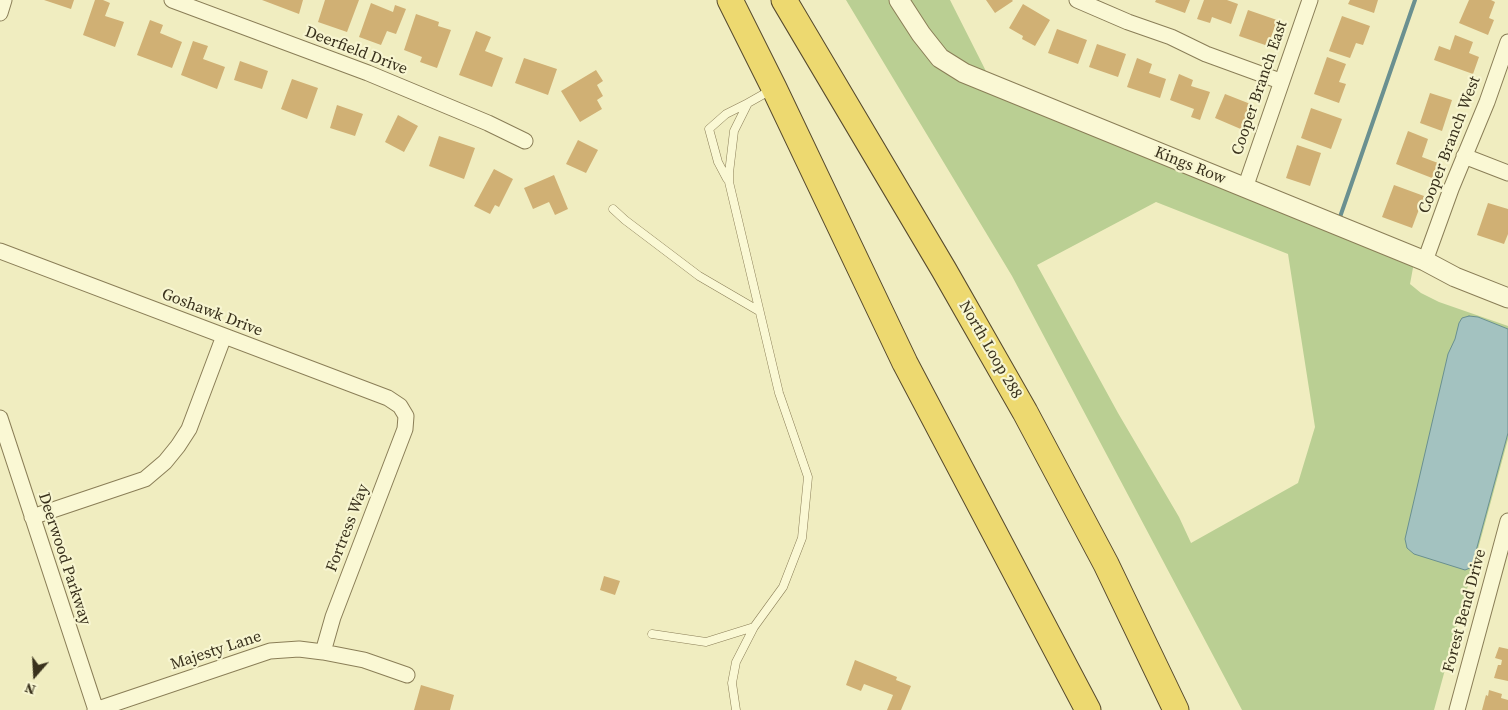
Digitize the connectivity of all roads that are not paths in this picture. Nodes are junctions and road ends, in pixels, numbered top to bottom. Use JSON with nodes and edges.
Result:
{"nodes":[{"id":1,"x":172,"y":0,"type":"edge"},
{"id":2,"x":730,"y":0,"type":"edge"},
{"id":3,"x":784,"y":0,"type":"edge"},
{"id":4,"x":899,"y":0,"type":"edge"},
{"id":5,"x":1077,"y":0,"type":"edge"},
{"id":6,"x":1310,"y":0,"type":"edge"},
{"id":7,"x":1508,"y":42,"type":"edge"},
{"id":8,"x":1280,"y":81,"type":"junction"},
{"id":9,"x":774,"y":88,"type":"junction"},
{"id":10,"x":748,"y":103,"type":"junction"},
{"id":11,"x":525,"y":141,"type":"dead end"},
{"id":12,"x":1464,"y":156,"type":"junction"},
{"id":13,"x":1508,"y":173,"type":"edge"},
{"id":14,"x":729,"y":182,"type":"junction"},
{"id":15,"x":1244,"y":188,"type":"junction"},
{"id":16,"x":613,"y":209,"type":"dead end"},
{"id":17,"x":0,"y":251,"type":"edge"},
{"id":18,"x":1425,"y":260,"type":"junction"},
{"id":19,"x":1508,"y":298,"type":"edge"},
{"id":20,"x":759,"y":311,"type":"junction"},
{"id":21,"x":224,"y":336,"type":"junction"},
{"id":22,"x":406,"y":416,"type":"joint"},
{"id":23,"x":0,"y":418,"type":"edge"},
{"id":24,"x":32,"y":517,"type":"junction"},
{"id":25,"x":1508,"y":521,"type":"edge"},
{"id":26,"x":754,"y":628,"type":"junction"},
{"id":27,"x":652,"y":634,"type":"dead end"},
{"id":28,"x":323,"y":652,"type":"junction"},
{"id":29,"x":407,"y":676,"type":"dead end"},
{"id":30,"x":95,"y":710,"type":"edge"},
{"id":31,"x":736,"y":710,"type":"edge"},
{"id":32,"x":1088,"y":710,"type":"edge"},
{"id":33,"x":1176,"y":710,"type":"edge"},
{"id":34,"x":1457,"y":710,"type":"edge"}],
"edges":[{"from":1,"to":11,"type":"street","name":"Deerfield Drive"},
{"from":2,"to":9,"type":"highway"},
{"from":3,"to":33,"type":"highway","name":"North Loop 288"},
{"from":4,"to":15,"type":"street","name":"Kings Row"},
{"from":5,"to":8,"type":"street"},
{"from":6,"to":8,"type":"street","name":"Cooper Branch East"},
{"from":7,"to":12,"type":"street","name":"Cooper Branch West"},
{"from":8,"to":15,"type":"street","name":"Cooper Branch East"},
{"from":9,"to":10,"type":"lane"},
{"from":9,"to":32,"type":"highway"},
{"from":10,"to":14,"type":"lane"},
{"from":10,"to":14,"type":"lane"},
{"from":12,"to":13,"type":"street"},
{"from":12,"to":18,"type":"street","name":"Cooper Branch West"},
{"from":14,"to":20,"type":"lane"},
{"from":15,"to":18,"type":"street","name":"Kings Row"},
{"from":16,"to":20,"type":"lane"},
{"from":17,"to":21,"type":"street","name":"Goshawk Drive"},
{"from":18,"to":19,"type":"street","name":"Kings Row"},
{"from":20,"to":26,"type":"lane"},
{"from":21,"to":22,"type":"street","name":"Goshawk Drive"},
{"from":21,"to":24,"type":"street"},
{"from":22,"to":28,"type":"street","name":"Fortress Way"},
{"from":23,"to":24,"type":"street","name":"Deerwood Parkway"},
{"from":24,"to":30,"type":"street","name":"Deerwood Parkway"},
{"from":25,"to":34,"type":"street","name":"Forest Bend Drive"},
{"from":26,"to":27,"type":"lane"},
{"from":26,"to":31,"type":"lane"},
{"from":28,"to":29,"type":"street","name":"Majesty Lane"},
{"from":28,"to":30,"type":"street","name":"Majesty Lane"}]}
